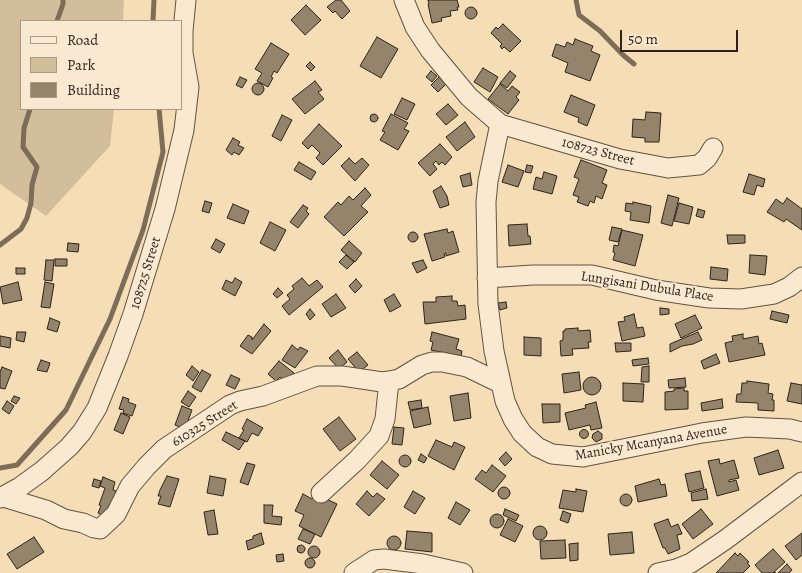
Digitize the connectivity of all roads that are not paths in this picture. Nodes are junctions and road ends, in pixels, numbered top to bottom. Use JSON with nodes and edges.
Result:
{"nodes":[{"id":1,"x":186,"y":0,"type":"edge"},
{"id":2,"x":404,"y":0,"type":"edge"},
{"id":3,"x":500,"y":124,"type":"junction"},
{"id":4,"x":713,"y":148,"type":"dead end"},
{"id":5,"x":487,"y":278,"type":"junction"},
{"id":6,"x":802,"y":278,"type":"edge"},
{"id":7,"x":389,"y":381,"type":"junction"},
{"id":8,"x":500,"y":383,"type":"junction"},
{"id":9,"x":802,"y":432,"type":"edge"},
{"id":10,"x":802,"y":482,"type":"edge"},
{"id":11,"x":321,"y":493,"type":"dead end"},
{"id":12,"x":2,"y":498,"type":"edge"},
{"id":13,"x":354,"y":573,"type":"edge"},
{"id":14,"x":463,"y":573,"type":"edge"},
{"id":15,"x":658,"y":573,"type":"edge"}],
"edges":[{"from":1,"to":12,"type":"street","name":"108725 Street"},
{"from":2,"to":3,"type":"street"},
{"from":3,"to":4,"type":"street","name":"108723 Street"},
{"from":3,"to":5,"type":"street","name":"Manicky Mcanyana Avenue"},
{"from":5,"to":6,"type":"street","name":"Lungisani Dubula Place"},
{"from":5,"to":8,"type":"street","name":"Manicky Mcanyana Avenue"},
{"from":7,"to":8,"type":"street","name":"610325 Street"},
{"from":7,"to":11,"type":"street"},
{"from":7,"to":12,"type":"street","name":"610325 Street"},
{"from":8,"to":9,"type":"street","name":"Manicky Mcanyana Avenue"},
{"from":10,"to":15,"type":"street"},
{"from":13,"to":14,"type":"street"}]}
